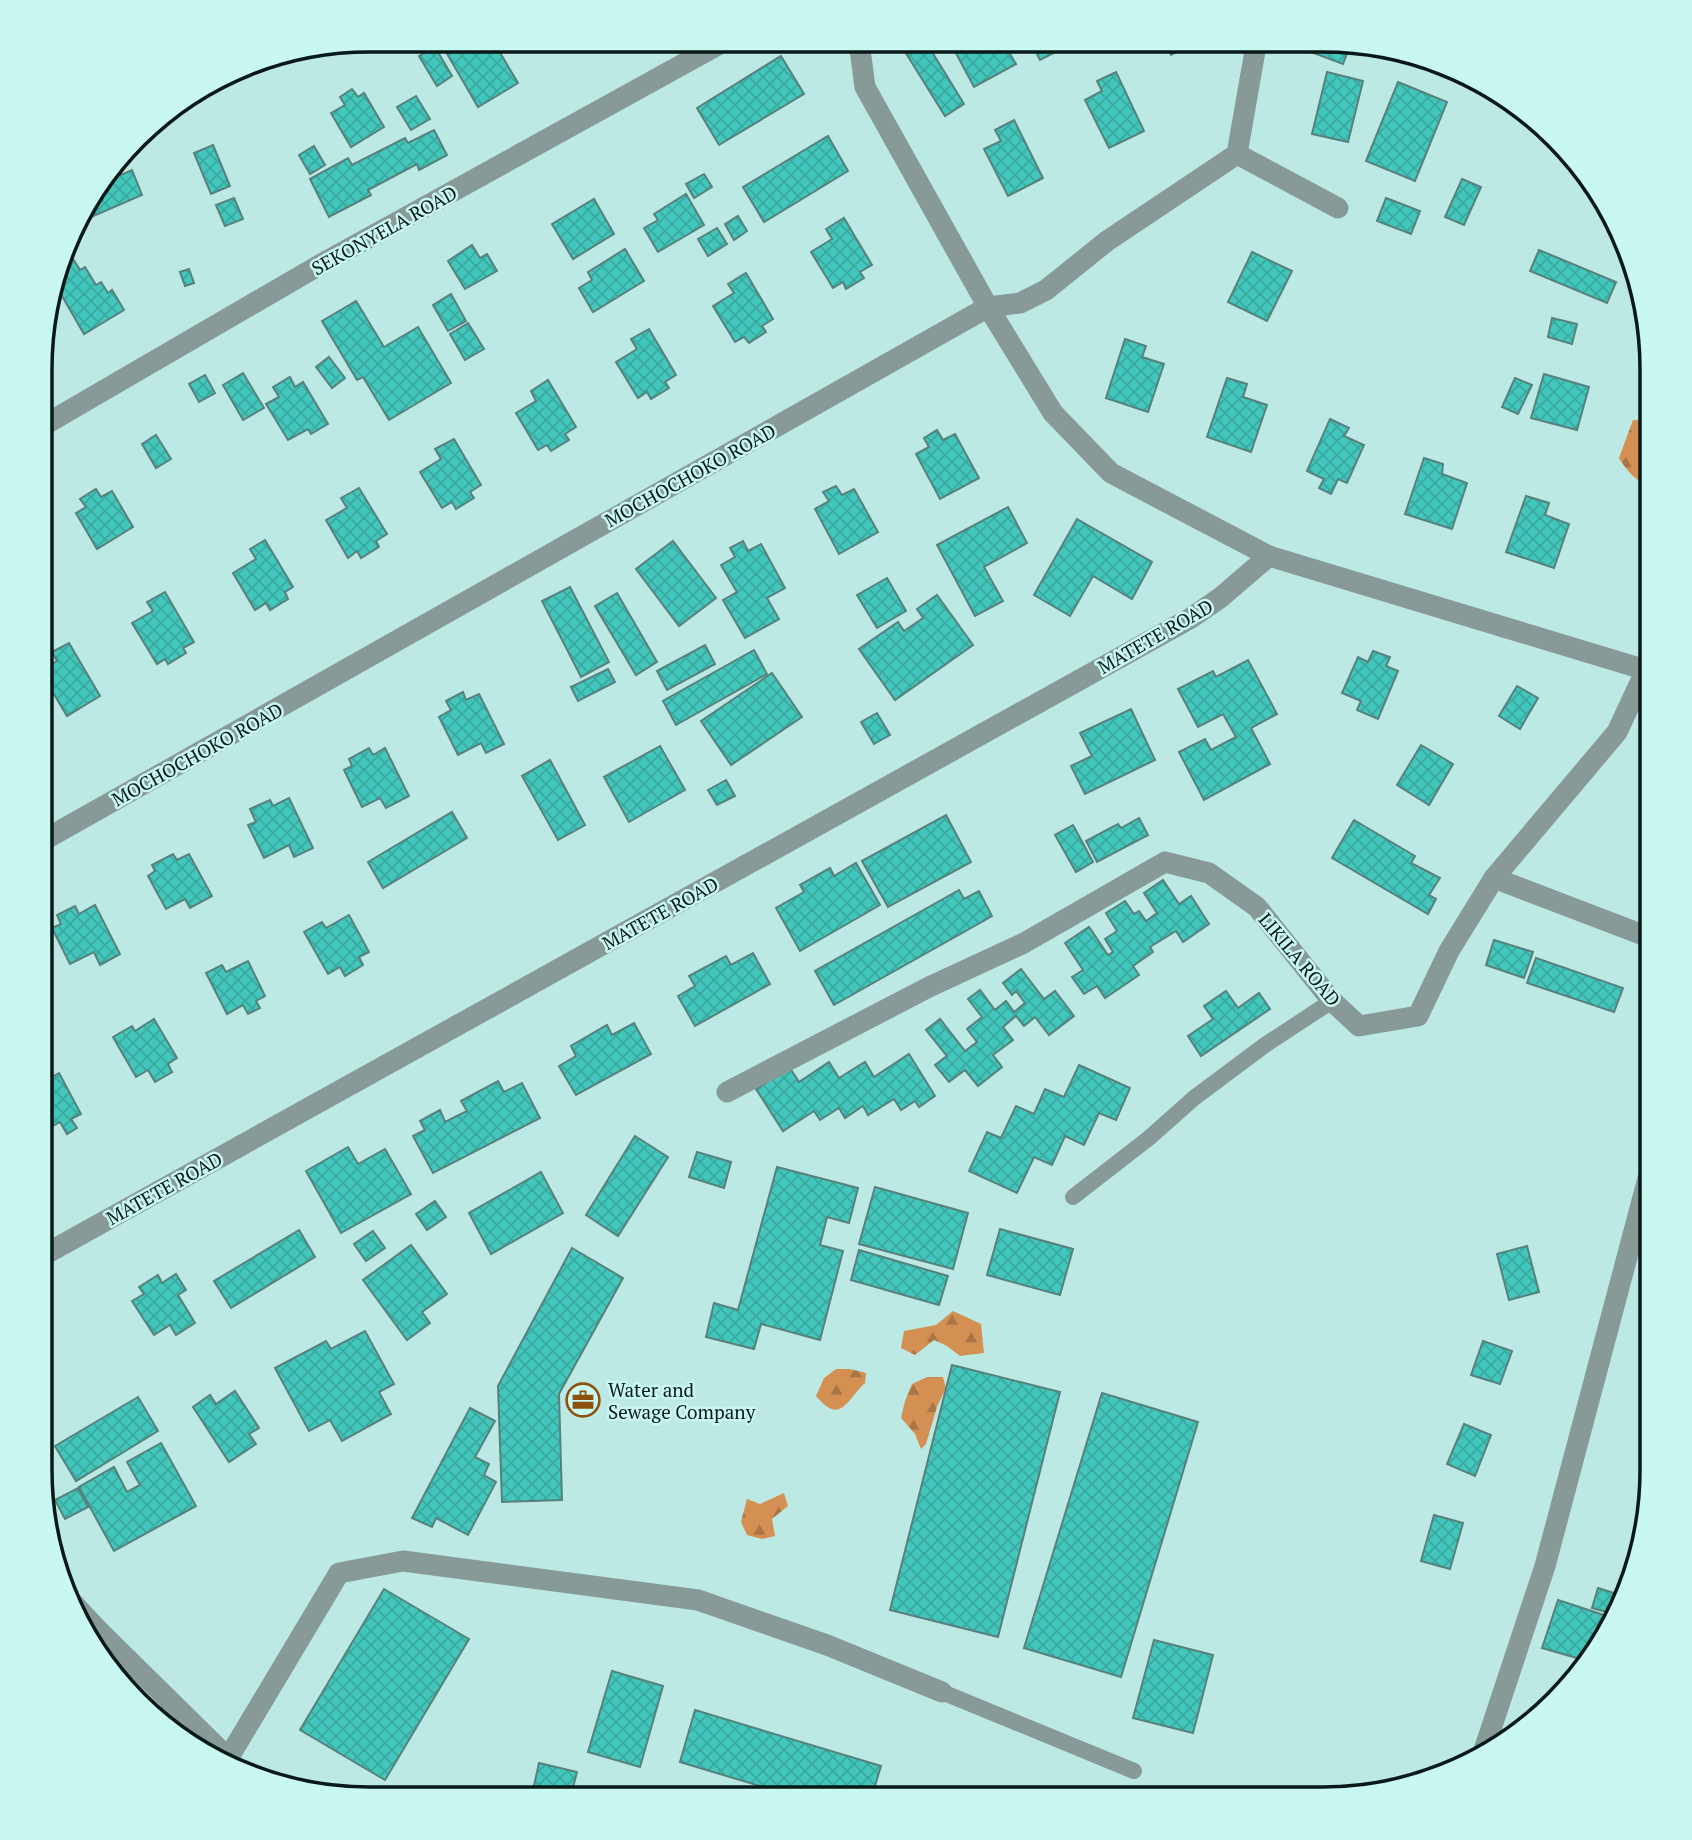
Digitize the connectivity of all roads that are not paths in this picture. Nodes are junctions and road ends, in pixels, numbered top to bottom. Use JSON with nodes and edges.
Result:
{"nodes":[{"id":1,"x":705,"y":52,"type":"edge"},
{"id":2,"x":860,"y":52,"type":"edge"},
{"id":3,"x":1255,"y":52,"type":"edge"},
{"id":4,"x":1237,"y":154,"type":"junction"},
{"id":5,"x":1338,"y":208,"type":"dead end"},
{"id":6,"x":988,"y":307,"type":"junction"},
{"id":7,"x":52,"y":421,"type":"edge"},
{"id":8,"x":1269,"y":556,"type":"junction"},
{"id":9,"x":1640,"y":659,"type":"edge"},
{"id":10,"x":1640,"y":682,"type":"edge"},
{"id":11,"x":52,"y":836,"type":"edge"},
{"id":12,"x":1494,"y":877,"type":"junction"},
{"id":13,"x":1640,"y":934,"type":"edge"},
{"id":14,"x":1332,"y":1001,"type":"junction"},
{"id":15,"x":727,"y":1092,"type":"dead end"},
{"id":16,"x":1073,"y":1197,"type":"dead end"},
{"id":17,"x":1640,"y":1208,"type":"edge"},
{"id":18,"x":52,"y":1250,"type":"edge"},
{"id":19,"x":92,"y":1624,"type":"edge"},
{"id":20,"x":942,"y":1692,"type":"joint"},
{"id":21,"x":1487,"y":1741,"type":"edge"},
{"id":22,"x":213,"y":1746,"type":"edge"},
{"id":23,"x":230,"y":1755,"type":"edge"},
{"id":24,"x":1134,"y":1771,"type":"dead end"}],
"edges":[{"from":1,"to":7,"type":"street","name":"SEKONYELA ROAD"},
{"from":2,"to":6,"type":"street"},
{"from":3,"to":4,"type":"street"},
{"from":4,"to":5,"type":"street"},
{"from":4,"to":6,"type":"street","name":"MOCHOCHOKO ROAD"},
{"from":6,"to":8,"type":"street"},
{"from":6,"to":11,"type":"street","name":"MOCHOCHOKO ROAD"},
{"from":8,"to":9,"type":"street"},
{"from":8,"to":18,"type":"street","name":"MATETE ROAD"},
{"from":10,"to":12,"type":"street","name":"LIKILA ROAD"},
{"from":12,"to":13,"type":"street"},
{"from":12,"to":14,"type":"street","name":"LIKILA ROAD"},
{"from":14,"to":15,"type":"street","name":"LIKILA ROAD"},
{"from":14,"to":16,"type":"lane"},
{"from":17,"to":21,"type":"street"},
{"from":19,"to":22,"type":"street"},
{"from":20,"to":23,"type":"street"},
{"from":20,"to":24,"type":"lane"}]}
